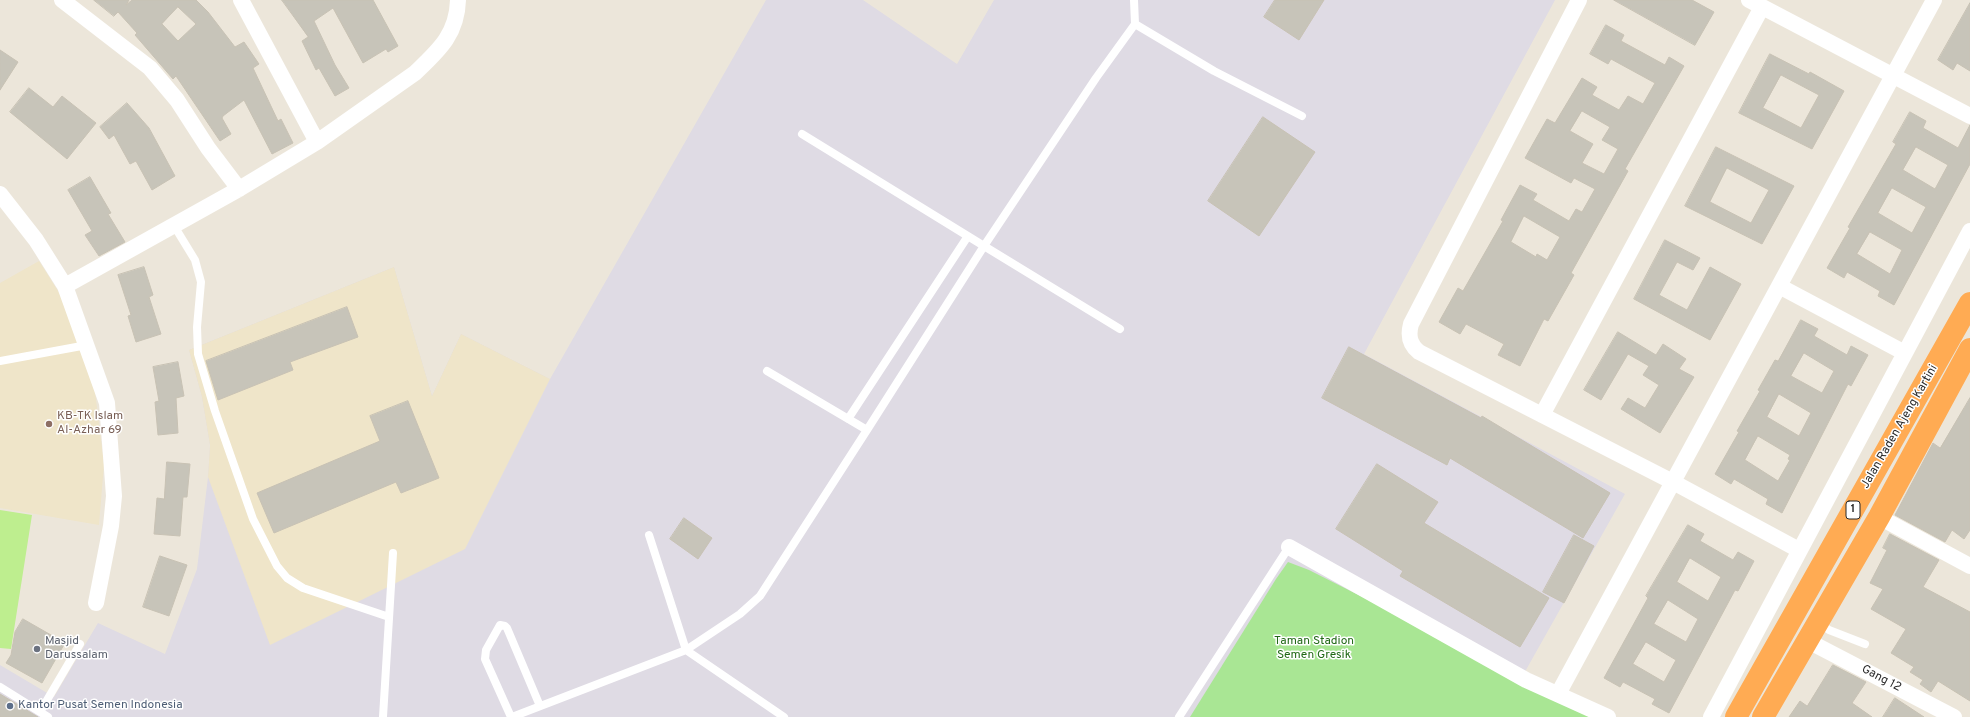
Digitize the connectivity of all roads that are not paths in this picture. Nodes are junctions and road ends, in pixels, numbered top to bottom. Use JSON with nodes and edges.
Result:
{"nodes":[{"id":1,"x":62,"y":0,"type":"edge"},
{"id":2,"x":232,"y":0,"type":"edge"},
{"id":3,"x":241,"y":0,"type":"edge"},
{"id":4,"x":458,"y":0,"type":"edge"},
{"id":5,"x":1134,"y":0,"type":"edge"},
{"id":6,"x":1579,"y":0,"type":"edge"},
{"id":7,"x":1934,"y":0,"type":"edge"},
{"id":8,"x":1756,"y":3,"type":"edge"},
{"id":9,"x":249,"y":18,"type":"junction"},
{"id":10,"x":1135,"y":24,"type":"junction"},
{"id":11,"x":1894,"y":74,"type":"junction"},
{"id":12,"x":1302,"y":116,"type":"dead end"},
{"id":13,"x":1970,"y":116,"type":"edge"},
{"id":14,"x":802,"y":134,"type":"dead end"},
{"id":15,"x":317,"y":142,"type":"junction"},
{"id":16,"x":239,"y":188,"type":"junction"},
{"id":17,"x":0,"y":194,"type":"edge"},
{"id":18,"x":173,"y":224,"type":"junction"},
{"id":19,"x":1970,"y":231,"type":"edge"},
{"id":20,"x":968,"y":236,"type":"junction"},
{"id":21,"x":984,"y":246,"type":"junction"},
{"id":22,"x":65,"y":286,"type":"junction"},
{"id":23,"x":1779,"y":286,"type":"junction"},
{"id":24,"x":1970,"y":303,"type":"edge"},
{"id":25,"x":1120,"y":329,"type":"dead end"},
{"id":26,"x":87,"y":345,"type":"junction"},
{"id":27,"x":1970,"y":349,"type":"edge"},
{"id":28,"x":1905,"y":353,"type":"junction"},
{"id":29,"x":0,"y":361,"type":"edge"},
{"id":30,"x":767,"y":371,"type":"dead end"},
{"id":31,"x":1542,"y":415,"type":"junction"},
{"id":32,"x":848,"y":419,"type":"junction"},
{"id":33,"x":867,"y":430,"type":"junction"},
{"id":34,"x":1673,"y":482,"type":"junction"},
{"id":35,"x":1879,"y":517,"type":"junction"},
{"id":36,"x":649,"y":535,"type":"dead end"},
{"id":37,"x":1289,"y":547,"type":"joint"},
{"id":38,"x":1800,"y":550,"type":"junction"},
{"id":39,"x":392,"y":553,"type":"dead end"},
{"id":40,"x":1970,"y":566,"type":"edge"},
{"id":41,"x":96,"y":602,"type":"dead end"},
{"id":42,"x":389,"y":617,"type":"junction"},
{"id":43,"x":1813,"y":632,"type":"junction"},
{"id":44,"x":80,"y":644,"type":"dead end"},
{"id":45,"x":1865,"y":644,"type":"dead end"},
{"id":46,"x":686,"y":650,"type":"junction"},
{"id":47,"x":0,"y":687,"type":"edge"},
{"id":48,"x":1558,"y":694,"type":"junction"},
{"id":49,"x":540,"y":706,"type":"junction"},
{"id":50,"x":40,"y":712,"type":"junction"},
{"id":51,"x":48,"y":717,"type":"edge"},
{"id":52,"x":383,"y":717,"type":"edge"},
{"id":53,"x":511,"y":717,"type":"edge"},
{"id":54,"x":784,"y":717,"type":"edge"},
{"id":55,"x":1179,"y":717,"type":"edge"},
{"id":56,"x":1608,"y":717,"type":"edge"},
{"id":57,"x":1711,"y":717,"type":"edge"},
{"id":58,"x":1736,"y":717,"type":"edge"},
{"id":59,"x":1763,"y":717,"type":"edge"},
{"id":60,"x":1954,"y":717,"type":"edge"}],
"edges":[{"from":1,"to":16,"type":"street"},
{"from":2,"to":9,"type":"street"},
{"from":3,"to":9,"type":"street"},
{"from":4,"to":15,"type":"street"},
{"from":5,"to":10,"type":"lane"},
{"from":6,"to":31,"type":"street"},
{"from":7,"to":11,"type":"street"},
{"from":8,"to":11,"type":"street"},
{"from":8,"to":31,"type":"street"},
{"from":9,"to":15,"type":"street"},
{"from":10,"to":12,"type":"lane"},
{"from":10,"to":21,"type":"lane"},
{"from":11,"to":13,"type":"street"},
{"from":11,"to":23,"type":"street"},
{"from":14,"to":20,"type":"lane"},
{"from":15,"to":16,"type":"street"},
{"from":16,"to":18,"type":"street"},
{"from":17,"to":22,"type":"street"},
{"from":18,"to":22,"type":"street"},
{"from":18,"to":42,"type":"lane"},
{"from":19,"to":28,"type":"street"},
{"from":20,"to":21,"type":"lane"},
{"from":20,"to":32,"type":"lane"},
{"from":21,"to":25,"type":"lane"},
{"from":21,"to":33,"type":"lane"},
{"from":22,"to":26,"type":"street"},
{"from":23,"to":28,"type":"street"},
{"from":23,"to":34,"type":"street"},
{"from":24,"to":58,"type":"highway","name":"Jalan Raden Ajeng Kartini","number":"1"},
{"from":26,"to":29,"type":"lane"},
{"from":26,"to":41,"type":"street"},
{"from":27,"to":35,"type":"highway","name":"Jalan Raden Ajeng Kartini","number":"1"},
{"from":28,"to":38,"type":"street"},
{"from":30,"to":32,"type":"lane"},
{"from":31,"to":34,"type":"street"},
{"from":32,"to":33,"type":"lane"},
{"from":33,"to":46,"type":"lane"},
{"from":34,"to":38,"type":"street"},
{"from":34,"to":48,"type":"street"},
{"from":35,"to":40,"type":"street"},
{"from":35,"to":43,"type":"highway","name":"Jalan Raden Ajeng Kartini","number":"1"},
{"from":36,"to":46,"type":"lane"},
{"from":37,"to":48,"type":"street"},
{"from":37,"to":55,"type":"lane"},
{"from":38,"to":57,"type":"street"},
{"from":39,"to":42,"type":"lane"},
{"from":42,"to":52,"type":"lane"},
{"from":43,"to":45,"type":"lane"},
{"from":43,"to":59,"type":"highway","name":"Jalan Raden Ajeng Kartini","number":"1"},
{"from":43,"to":60,"type":"street","name":"Gang 12"},
{"from":44,"to":50,"type":"lane"},
{"from":46,"to":49,"type":"lane"},
{"from":46,"to":54,"type":"lane"},
{"from":47,"to":50,"type":"lane"},
{"from":48,"to":56,"type":"street"},
{"from":49,"to":53,"type":"lane"},
{"from":49,"to":53,"type":"lane"},
{"from":50,"to":51,"type":"lane"}]}
